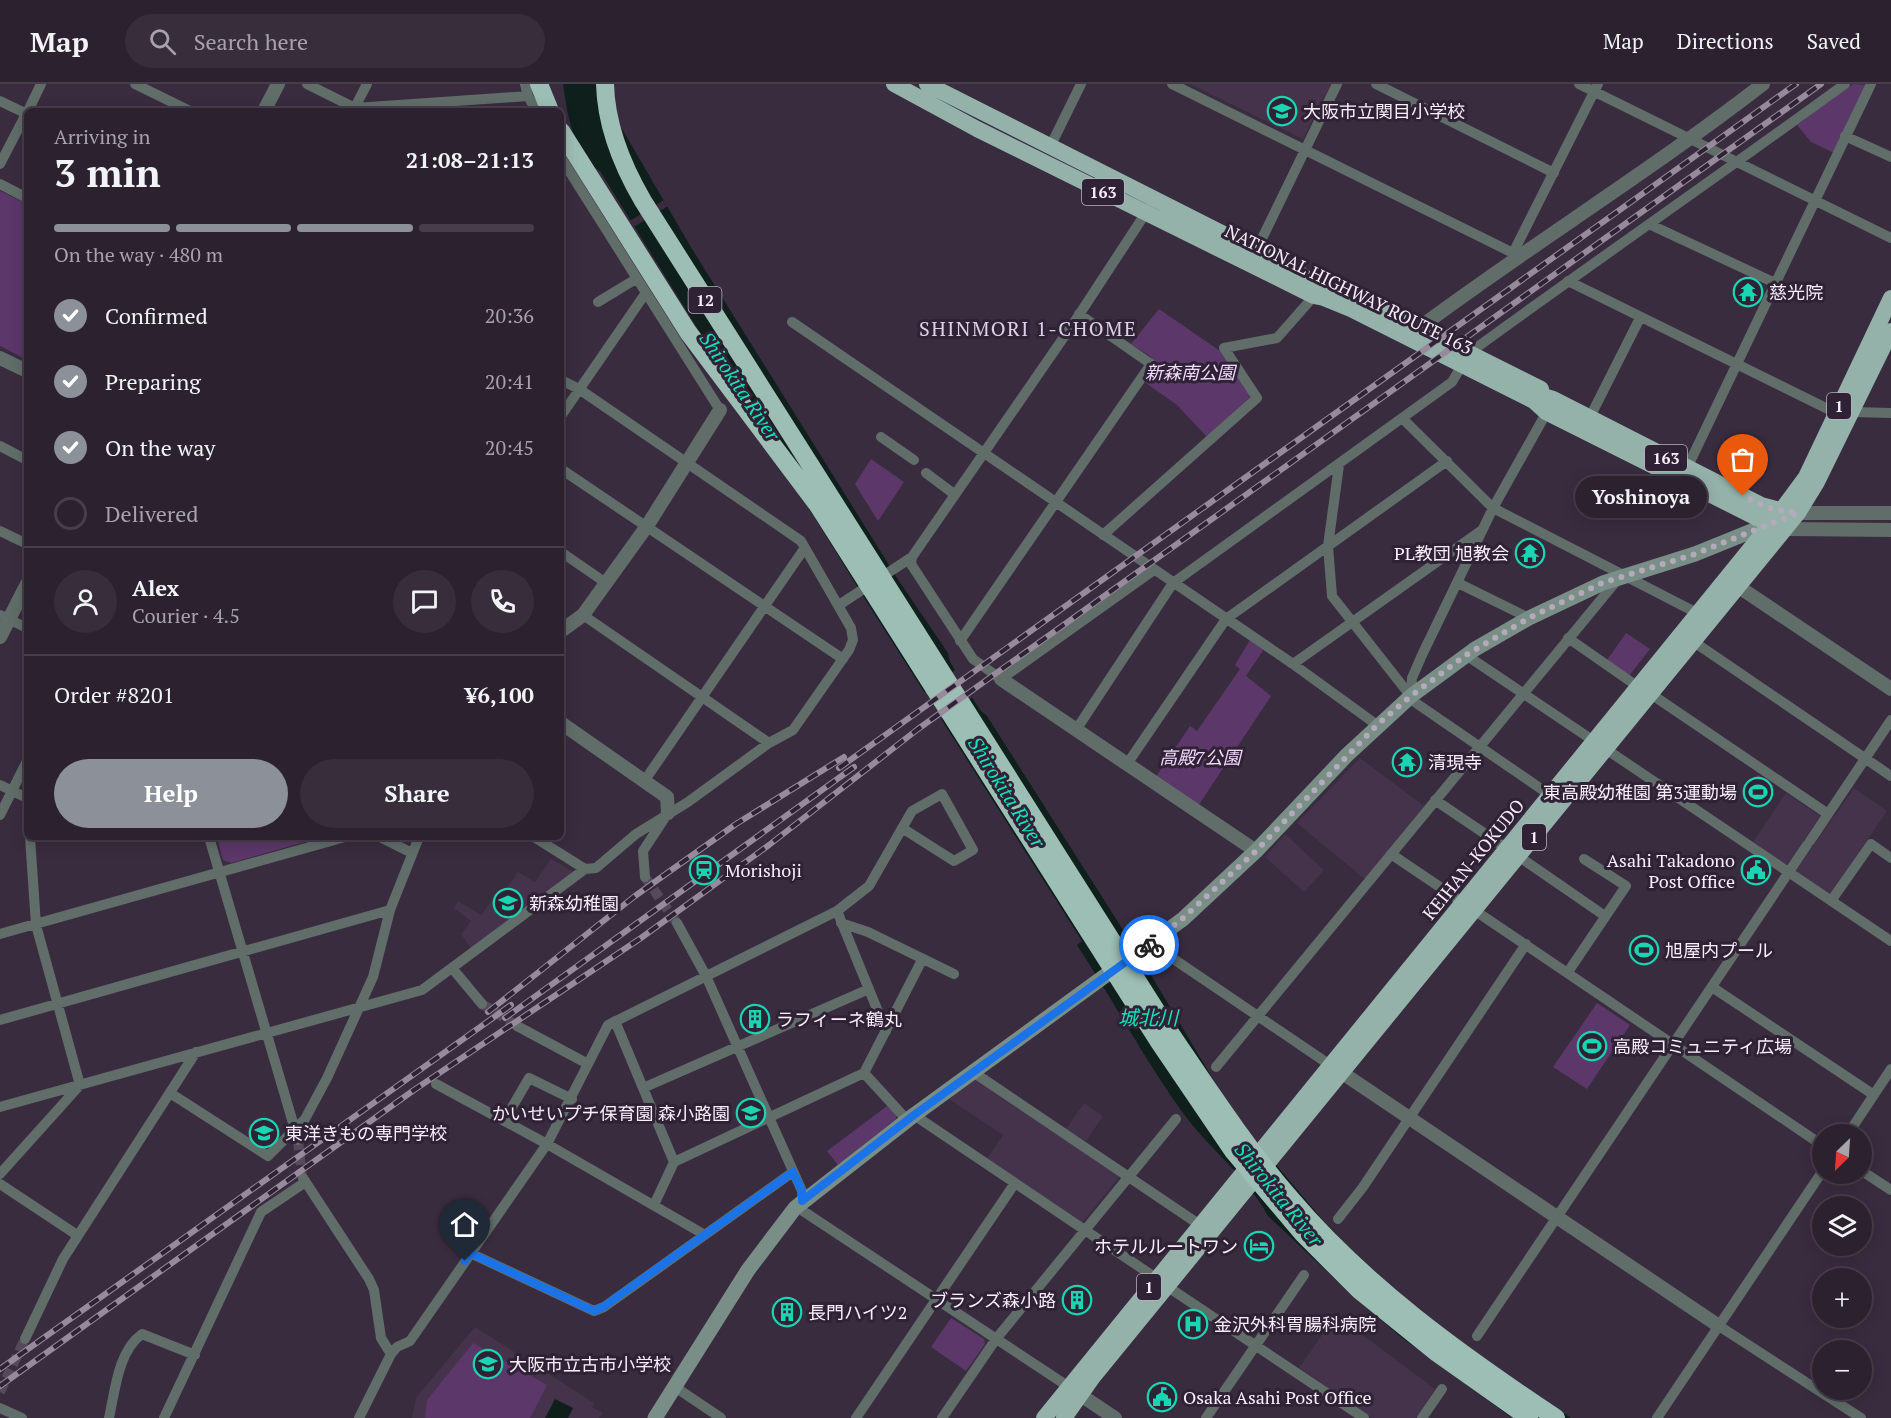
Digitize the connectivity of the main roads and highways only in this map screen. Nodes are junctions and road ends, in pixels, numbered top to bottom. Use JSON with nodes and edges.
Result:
{"nodes":[{"id":1,"x":605,"y":84,"type":"edge"},
{"id":2,"x":894,"y":84,"type":"edge"},
{"id":3,"x":927,"y":84,"type":"edge"},
{"id":4,"x":534,"y":90,"type":"edge"},
{"id":5,"x":548,"y":108,"type":"edge"},
{"id":6,"x":564,"y":136,"type":"edge"},
{"id":7,"x":1150,"y":206,"type":"junction"},
{"id":8,"x":1297,"y":271,"type":"junction"},
{"id":9,"x":1314,"y":296,"type":"junction"},
{"id":10,"x":1891,"y":298,"type":"edge"},
{"id":11,"x":1891,"y":331,"type":"edge"},
{"id":12,"x":1550,"y":406,"type":"junction"},
{"id":13,"x":1790,"y":512,"type":"junction"},
{"id":14,"x":1769,"y":524,"type":"junction"},
{"id":15,"x":1786,"y":529,"type":"junction"},
{"id":16,"x":1644,"y":690,"type":"junction"},
{"id":17,"x":1600,"y":744,"type":"junction"},
{"id":18,"x":1512,"y":852,"type":"junction"},
{"id":19,"x":1235,"y":1193,"type":"junction"},
{"id":20,"x":1162,"y":1282,"type":"junction"},
{"id":21,"x":1074,"y":1391,"type":"junction"},
{"id":22,"x":655,"y":1418,"type":"edge"},
{"id":23,"x":1044,"y":1418,"type":"edge"},
{"id":24,"x":1064,"y":1418,"type":"edge"},
{"id":25,"x":1529,"y":1418,"type":"edge"},
{"id":26,"x":1556,"y":1418,"type":"edge"}],
"edges":[{"from":1,"to":26,"type":"highway","number":"12"},
{"from":2,"to":7,"type":"highway","name":"NATIONAL HIGHWAY ROUTE 163","number":"163"},
{"from":3,"to":7,"type":"highway","name":"NATIONAL HIGHWAY ROUTE 163","number":"163"},
{"from":4,"to":5,"type":"highway"},
{"from":6,"to":25,"type":"highway"},
{"from":7,"to":8,"type":"highway","name":"NATIONAL HIGHWAY ROUTE 163","number":"163"},
{"from":7,"to":9,"type":"highway","name":"NATIONAL HIGHWAY ROUTE 163","number":"163"},
{"from":8,"to":12,"type":"highway","name":"NATIONAL HIGHWAY ROUTE 163","number":"163"},
{"from":8,"to":12,"type":"highway","number":"163"},
{"from":9,"to":12,"type":"highway","name":"NATIONAL HIGHWAY ROUTE 163","number":"163"},
{"from":9,"to":12,"type":"highway","number":"163"},
{"from":10,"to":13,"type":"highway","name":"KEIHAN-KOKUDO","number":"1"},
{"from":11,"to":13,"type":"highway","name":"KEIHAN-KOKUDO","number":"1"},
{"from":12,"to":13,"type":"highway","name":"NATIONAL HIGHWAY ROUTE 163","number":"163"},
{"from":12,"to":14,"type":"highway","name":"NATIONAL HIGHWAY ROUTE 163","number":"163"},
{"from":13,"to":14,"type":"highway","name":"KEIHAN-KOKUDO","number":"1"},
{"from":13,"to":15,"type":"highway","name":"KEIHAN-KOKUDO","number":"1"},
{"from":14,"to":15,"type":"highway","name":"NATIONAL HIGHWAY ROUTE 163","number":"163"},
{"from":14,"to":16,"type":"highway","name":"KEIHAN-KOKUDO","number":"1"},
{"from":14,"to":22,"type":"main road"},
{"from":15,"to":16,"type":"highway","name":"KEIHAN-KOKUDO","number":"1"},
{"from":16,"to":17,"type":"highway","name":"KEIHAN-KOKUDO","number":"1"},
{"from":17,"to":18,"type":"highway","name":"KEIHAN-KOKUDO","number":"1"},
{"from":17,"to":18,"type":"highway","name":"KEIHAN-KOKUDO","number":"1"},
{"from":18,"to":19,"type":"highway","name":"KEIHAN-KOKUDO","number":"1"},
{"from":19,"to":20,"type":"highway","name":"KEIHAN-KOKUDO","number":"1"},
{"from":19,"to":20,"type":"highway","name":"KEIHAN-KOKUDO","number":"1"},
{"from":20,"to":21,"type":"highway","name":"KEIHAN-KOKUDO","number":"1"},
{"from":21,"to":23,"type":"highway","name":"KEIHAN-KOKUDO","number":"1"},
{"from":21,"to":24,"type":"highway","name":"KEIHAN-KOKUDO","number":"1"}]}
